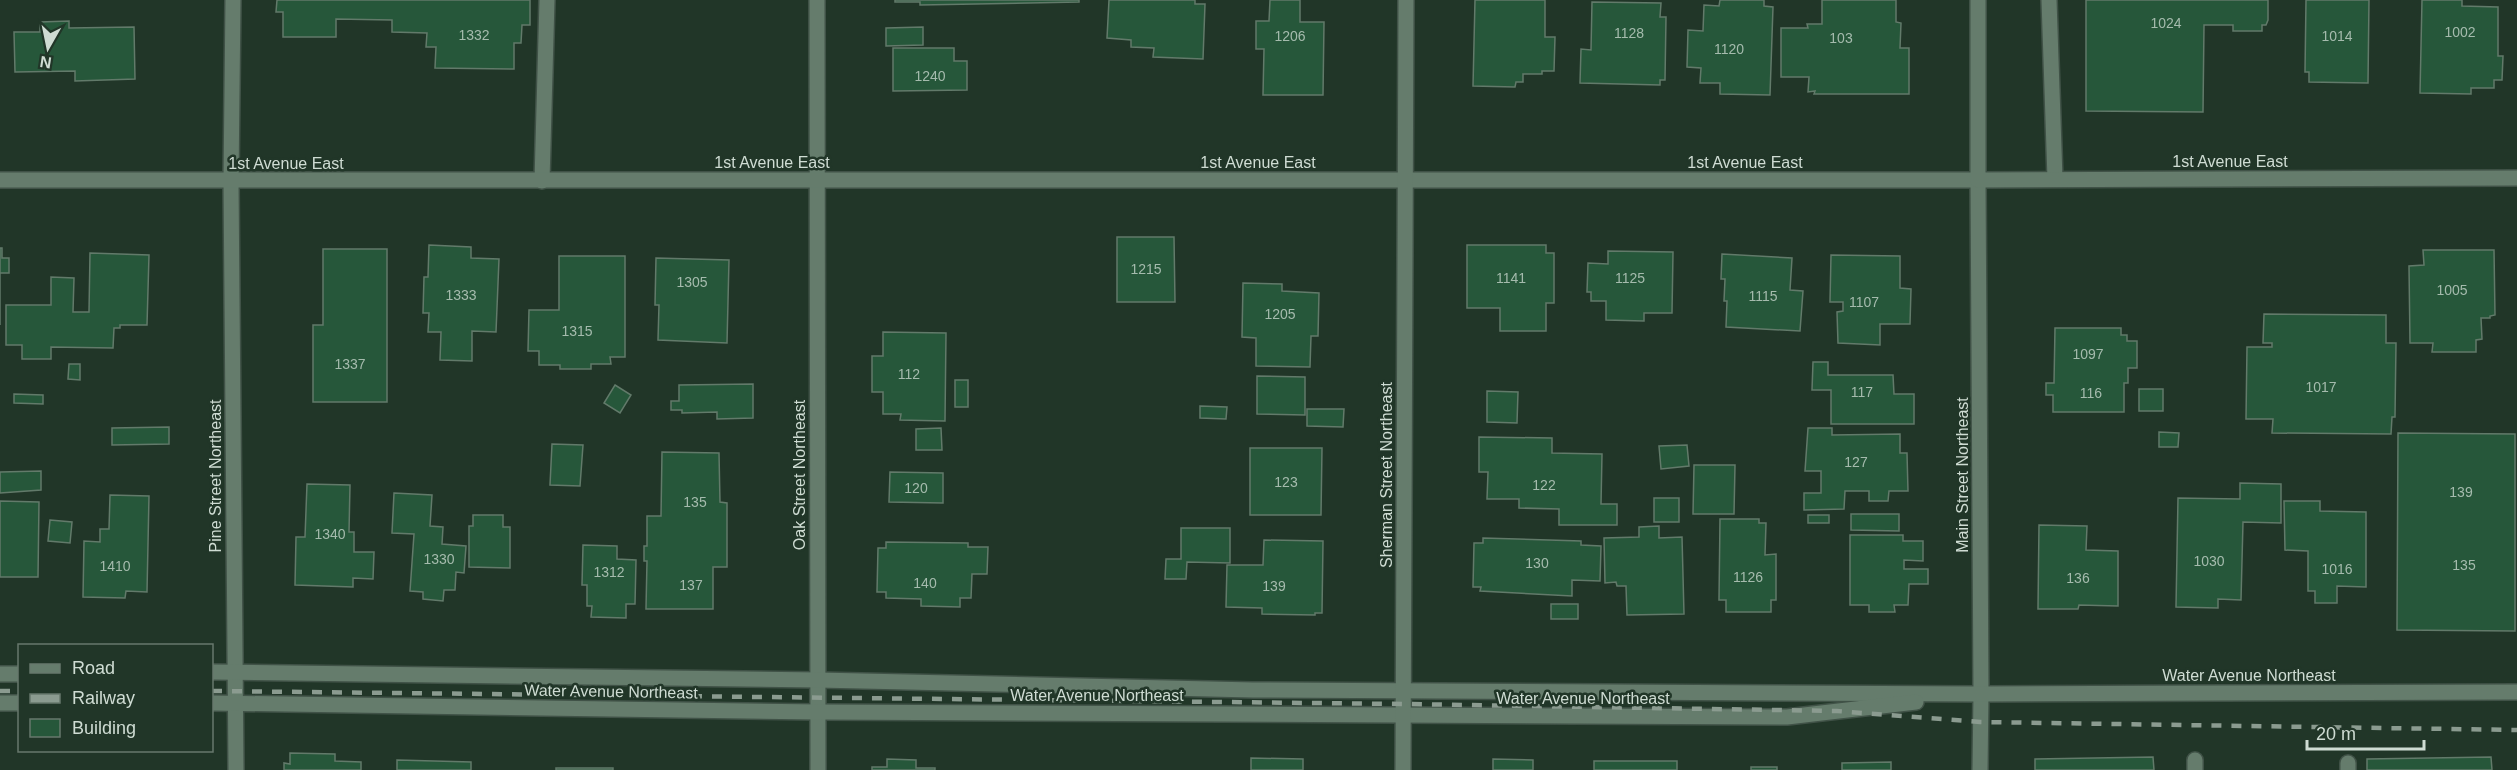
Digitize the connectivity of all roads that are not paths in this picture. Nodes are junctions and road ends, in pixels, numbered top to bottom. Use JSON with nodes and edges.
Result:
{"nodes":[{"id":1,"x":233,"y":0,"type":"edge"},
{"id":2,"x":547,"y":0,"type":"edge"},
{"id":3,"x":816,"y":0,"type":"edge"},
{"id":4,"x":1406,"y":0,"type":"edge"},
{"id":5,"x":1978,"y":0,"type":"edge"},
{"id":6,"x":2049,"y":0,"type":"edge"},
{"id":7,"x":2517,"y":177,"type":"edge"},
{"id":8,"x":1405,"y":179,"type":"junction"},
{"id":9,"x":2055,"y":179,"type":"junction"},
{"id":10,"x":0,"y":180,"type":"edge"},
{"id":11,"x":817,"y":180,"type":"junction"},
{"id":12,"x":1978,"y":180,"type":"junction"},
{"id":13,"x":231,"y":181,"type":"junction"},
{"id":14,"x":542,"y":181,"type":"junction"},
{"id":15,"x":213,"y":672,"type":"edge"},
{"id":16,"x":235,"y":672,"type":"junction"},
{"id":17,"x":0,"y":674,"type":"edge"},
{"id":18,"x":18,"y":674,"type":"edge"},
{"id":19,"x":818,"y":680,"type":"junction"},
{"id":20,"x":1403,"y":691,"type":"junction"},
{"id":21,"x":2517,"y":692,"type":"edge"},
{"id":22,"x":1981,"y":694,"type":"junction"},
{"id":23,"x":0,"y":703,"type":"edge"},
{"id":24,"x":18,"y":703,"type":"edge"},
{"id":25,"x":213,"y":703,"type":"edge"},
{"id":26,"x":237,"y":703,"type":"junction"},
{"id":27,"x":818,"y":712,"type":"junction"},
{"id":28,"x":1405,"y":715,"type":"junction"},
{"id":29,"x":236,"y":770,"type":"edge"},
{"id":30,"x":818,"y":770,"type":"edge"},
{"id":31,"x":1403,"y":770,"type":"edge"},
{"id":32,"x":1980,"y":770,"type":"edge"}],
"edges":[{"from":1,"to":13,"type":"street","name":"Pine Street Northeast"},
{"from":2,"to":14,"type":"street"},
{"from":3,"to":11,"type":"street","name":"Oak Street Northeast"},
{"from":4,"to":8,"type":"street","name":"Sherman Street Northeast"},
{"from":5,"to":12,"type":"street","name":"Main Street Northeast"},
{"from":6,"to":9,"type":"street"},
{"from":7,"to":9,"type":"street","name":"1st Avenue East"},
{"from":8,"to":11,"type":"street","name":"1st Avenue East"},
{"from":8,"to":12,"type":"street","name":"1st Avenue East"},
{"from":8,"to":20,"type":"street","name":"Sherman Street Northeast"},
{"from":9,"to":12,"type":"street","name":"1st Avenue East"},
{"from":10,"to":13,"type":"street","name":"1st Avenue East"},
{"from":11,"to":14,"type":"street","name":"1st Avenue East"},
{"from":11,"to":19,"type":"street","name":"Oak Street Northeast"},
{"from":12,"to":22,"type":"street","name":"Main Street Northeast"},
{"from":13,"to":14,"type":"street","name":"1st Avenue East"},
{"from":13,"to":16,"type":"street","name":"Pine Street Northeast"},
{"from":15,"to":16,"type":"street","name":"Water Avenue Northeast"},
{"from":16,"to":19,"type":"street","name":"Water Avenue Northeast"},
{"from":16,"to":26,"type":"street","name":"Pine Street Northeast"},
{"from":17,"to":18,"type":"street"},
{"from":19,"to":20,"type":"street","name":"Water Avenue Northeast"},
{"from":19,"to":27,"type":"street","name":"Oak Street Northeast"},
{"from":20,"to":22,"type":"street","name":"Water Avenue Northeast"},
{"from":20,"to":28,"type":"street","name":"Sherman Street Northeast"},
{"from":21,"to":22,"type":"street","name":"Water Avenue Northeast"},
{"from":22,"to":28,"type":"street","name":"Water Avenue Northeast"},
{"from":22,"to":32,"type":"street","name":"Main Street Northeast"},
{"from":23,"to":24,"type":"street"},
{"from":25,"to":26,"type":"street","name":"Water Avenue Northeast"},
{"from":26,"to":27,"type":"street","name":"Water Avenue Northeast"},
{"from":26,"to":29,"type":"street","name":"Pine Street Northeast"},
{"from":27,"to":28,"type":"street","name":"Water Avenue Northeast"},
{"from":27,"to":30,"type":"street","name":"Oak Street Northeast"},
{"from":28,"to":31,"type":"street","name":"Sherman Street Northeast"}]}
